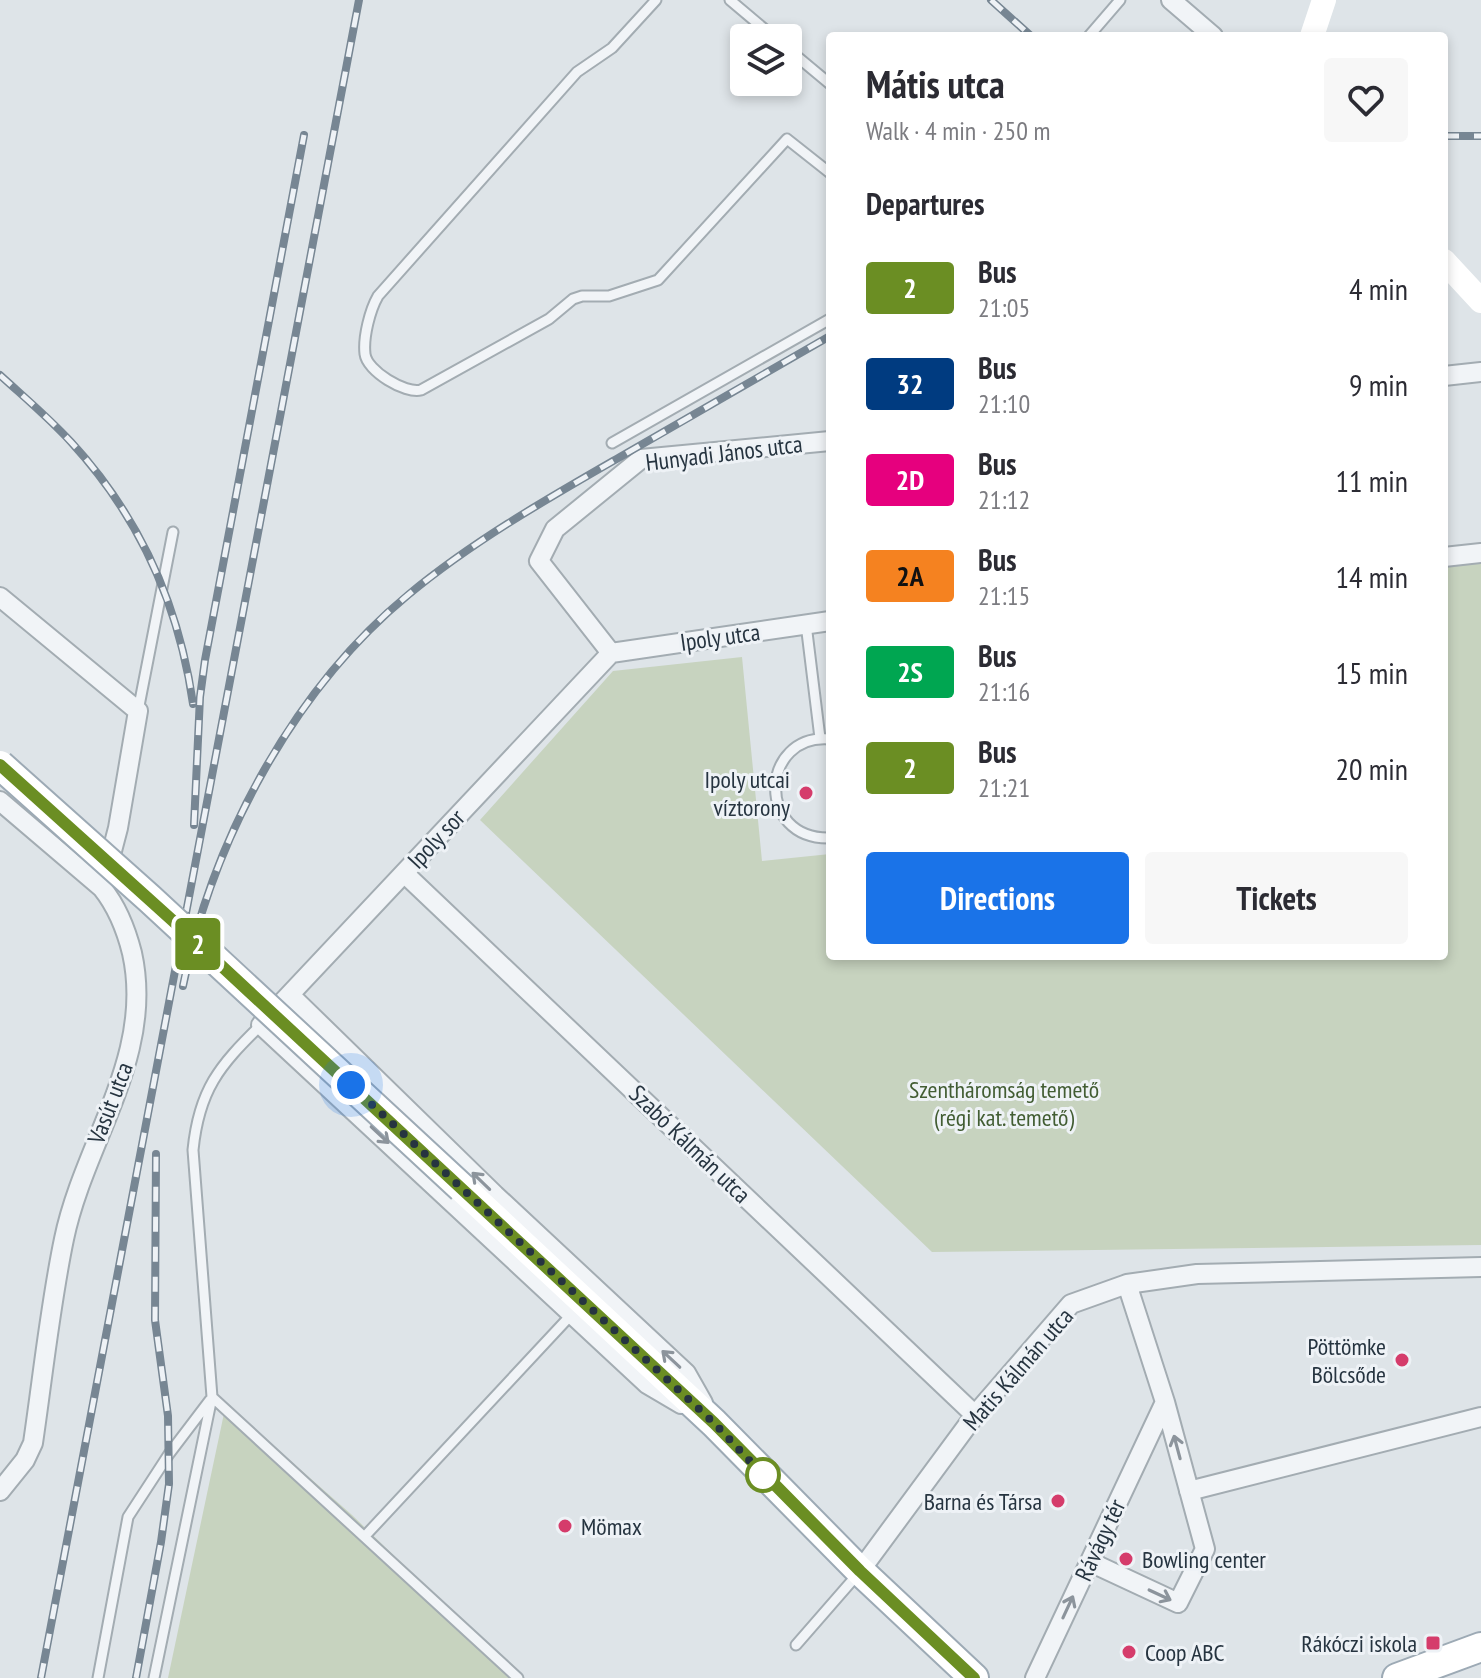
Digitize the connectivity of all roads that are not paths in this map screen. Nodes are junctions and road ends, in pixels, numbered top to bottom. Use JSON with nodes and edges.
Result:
{"nodes":[{"id":1,"x":656,"y":0,"type":"edge"},
{"id":2,"x":730,"y":0,"type":"edge"},
{"id":3,"x":1120,"y":0,"type":"edge"},
{"id":4,"x":1171,"y":0,"type":"edge"},
{"id":5,"x":1324,"y":0,"type":"edge"},
{"id":6,"x":758,"y":24,"type":"edge"},
{"id":7,"x":1092,"y":32,"type":"edge"},
{"id":8,"x":1208,"y":32,"type":"edge"},
{"id":9,"x":1313,"y":32,"type":"edge"},
{"id":10,"x":802,"y":61,"type":"edge"},
{"id":11,"x":826,"y":81,"type":"edge"},
{"id":12,"x":826,"y":170,"type":"edge"},
{"id":13,"x":1448,"y":265,"type":"edge"},
{"id":14,"x":1481,"y":301,"type":"edge"},
{"id":15,"x":826,"y":321,"type":"edge"},
{"id":16,"x":1481,"y":372,"type":"edge"},
{"id":17,"x":1448,"y":376,"type":"edge"},
{"id":18,"x":826,"y":441,"type":"edge"},
{"id":19,"x":612,"y":443,"type":"dead end"},
{"id":20,"x":173,"y":532,"type":"dead end"},
{"id":21,"x":1481,"y":553,"type":"edge"},
{"id":22,"x":1448,"y":557,"type":"edge"},
{"id":23,"x":0,"y":597,"type":"edge"},
{"id":24,"x":826,"y":622,"type":"edge"},
{"id":25,"x":806,"y":624,"type":"junction"},
{"id":26,"x":611,"y":653,"type":"junction"},
{"id":27,"x":138,"y":711,"type":"junction"},
{"id":28,"x":825,"y":739,"type":"edge"},
{"id":29,"x":0,"y":765,"type":"edge"},
{"id":30,"x":0,"y":801,"type":"edge"},
{"id":31,"x":826,"y":838,"type":"edge"},
{"id":32,"x":404,"y":873,"type":"junction"},
{"id":33,"x":102,"y":888,"type":"junction"},
{"id":34,"x":290,"y":995,"type":"junction"},
{"id":35,"x":261,"y":1025,"type":"junction"},
{"id":36,"x":1481,"y":1267,"type":"edge"},
{"id":37,"x":1127,"y":1284,"type":"junction"},
{"id":38,"x":572,"y":1314,"type":"junction"},
{"id":39,"x":212,"y":1397,"type":"junction"},
{"id":40,"x":1165,"y":1402,"type":"junction"},
{"id":41,"x":975,"y":1415,"type":"junction"},
{"id":42,"x":1481,"y":1417,"type":"edge"},
{"id":43,"x":714,"y":1423,"type":"junction"},
{"id":44,"x":0,"y":1491,"type":"edge"},
{"id":45,"x":1189,"y":1491,"type":"junction"},
{"id":46,"x":365,"y":1536,"type":"junction"},
{"id":47,"x":1090,"y":1562,"type":"junction"},
{"id":48,"x":860,"y":1571,"type":"junction"},
{"id":49,"x":796,"y":1645,"type":"dead end"},
{"id":50,"x":1481,"y":1647,"type":"edge"},
{"id":51,"x":98,"y":1678,"type":"edge"},
{"id":52,"x":154,"y":1678,"type":"edge"},
{"id":53,"x":518,"y":1678,"type":"edge"},
{"id":54,"x":974,"y":1678,"type":"edge"},
{"id":55,"x":1035,"y":1678,"type":"edge"},
{"id":56,"x":1397,"y":1678,"type":"edge"}],
"edges":[{"from":1,"to":12,"type":"lane"},
{"from":2,"to":6,"type":"lane"},
{"from":3,"to":7,"type":"lane"},
{"from":4,"to":8,"type":"street"},
{"from":5,"to":9,"type":"street"},
{"from":10,"to":11,"type":"lane"},
{"from":13,"to":14,"type":"street"},
{"from":15,"to":19,"type":"lane"},
{"from":16,"to":17,"type":"street"},
{"from":18,"to":26,"type":"street","name":"Hunyadi János utca"},
{"from":20,"to":27,"type":"lane"},
{"from":21,"to":22,"type":"street"},
{"from":23,"to":27,"type":"street"},
{"from":24,"to":25,"type":"street","name":"Ipoly utca"},
{"from":25,"to":26,"type":"street","name":"Ipoly utca"},
{"from":25,"to":28,"type":"lane"},
{"from":26,"to":32,"type":"street","name":"Ipoly sor"},
{"from":27,"to":33,"type":"street"},
{"from":28,"to":31,"type":"lane"},
{"from":29,"to":43,"type":"main road","bridge":true},
{"from":30,"to":33,"type":"street","name":"Vasút utca"},
{"from":32,"to":34,"type":"street","name":"Ipoly sor"},
{"from":32,"to":41,"type":"street","name":"Szabó Kálmán utca"},
{"from":33,"to":44,"type":"street","name":"Vasút utca"},
{"from":34,"to":35,"type":"street","name":"Ipoly sor"},
{"from":43,"to":34,"type":"street","one_way":true},
{"from":35,"to":38,"type":"street","one_way":true},
{"from":35,"to":39,"type":"lane"},
{"from":36,"to":37,"type":"street","name":"Matis Kálmán utca"},
{"from":37,"to":40,"type":"street"},
{"from":37,"to":41,"type":"street","name":"Matis Kálmán utca"},
{"from":38,"to":43,"type":"street"},
{"from":38,"to":46,"type":"lane"},
{"from":39,"to":46,"type":"lane"},
{"from":39,"to":51,"type":"lane"},
{"from":39,"to":52,"type":"lane"},
{"from":45,"to":40,"type":"street","one_way":true},
{"from":40,"to":47,"type":"street","name":"Rávágy tér"},
{"from":41,"to":48,"type":"street","name":"Matis Kálmán utca"},
{"from":42,"to":45,"type":"street"},
{"from":43,"to":48,"type":"main road"},
{"from":47,"to":45,"type":"street","one_way":true},
{"from":46,"to":53,"type":"lane"},
{"from":55,"to":47,"type":"street","name":"Rávágy tér","one_way":true},
{"from":48,"to":49,"type":"lane"},
{"from":48,"to":54,"type":"main road"},
{"from":50,"to":56,"type":"main road"}]}
